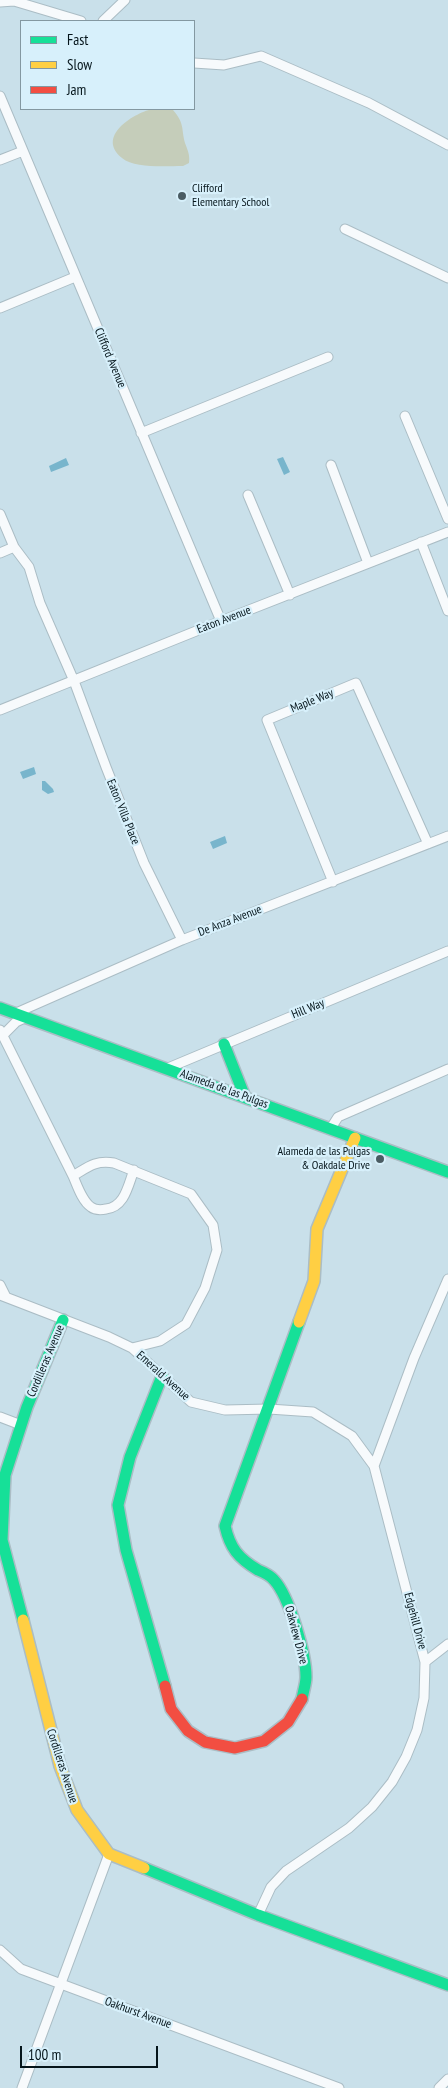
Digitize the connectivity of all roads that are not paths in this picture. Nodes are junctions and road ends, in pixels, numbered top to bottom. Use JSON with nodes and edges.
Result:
{"nodes":[{"id":1,"x":124,"y":0,"type":"edge"},
{"id":2,"x":0,"y":2,"type":"edge"},
{"id":3,"x":78,"y":20,"type":"edge"},
{"id":4,"x":104,"y":20,"type":"edge"},
{"id":5,"x":195,"y":64,"type":"edge"},
{"id":6,"x":0,"y":96,"type":"edge"},
{"id":7,"x":448,"y":145,"type":"edge"},
{"id":8,"x":23,"y":151,"type":"junction"},
{"id":9,"x":0,"y":160,"type":"edge"},
{"id":10,"x":345,"y":229,"type":"dead end"},
{"id":11,"x":75,"y":277,"type":"junction"},
{"id":12,"x":448,"y":278,"type":"edge"},
{"id":13,"x":0,"y":308,"type":"edge"},
{"id":14,"x":328,"y":357,"type":"dead end"},
{"id":15,"x":406,"y":416,"type":"dead end"},
{"id":16,"x":142,"y":433,"type":"junction"},
{"id":17,"x":331,"y":465,"type":"dead end"},
{"id":18,"x":248,"y":495,"type":"dead end"},
{"id":19,"x":0,"y":514,"type":"edge"},
{"id":20,"x":448,"y":519,"type":"edge"},
{"id":21,"x":448,"y":532,"type":"edge"},
{"id":22,"x":421,"y":542,"type":"junction"},
{"id":23,"x":14,"y":547,"type":"junction"},
{"id":24,"x":0,"y":553,"type":"edge"},
{"id":25,"x":368,"y":563,"type":"junction"},
{"id":26,"x":290,"y":595,"type":"junction"},
{"id":27,"x":448,"y":611,"type":"edge"},
{"id":28,"x":221,"y":621,"type":"junction"},
{"id":29,"x":74,"y":681,"type":"junction"},
{"id":30,"x":0,"y":710,"type":"edge"},
{"id":31,"x":448,"y":836,"type":"edge"},
{"id":32,"x":428,"y":844,"type":"junction"},
{"id":33,"x":333,"y":882,"type":"junction"},
{"id":34,"x":182,"y":940,"type":"junction"},
{"id":35,"x":448,"y":952,"type":"edge"},
{"id":36,"x":0,"y":1008,"type":"edge"},
{"id":37,"x":21,"y":1015,"type":"junction"},
{"id":38,"x":2,"y":1032,"type":"edge"},
{"id":39,"x":224,"y":1044,"type":"junction"},
{"id":40,"x":168,"y":1068,"type":"junction"},
{"id":41,"x":448,"y":1069,"type":"edge"},
{"id":42,"x":245,"y":1097,"type":"junction"},
{"id":43,"x":331,"y":1128,"type":"junction"},
{"id":44,"x":355,"y":1138,"type":"junction"},
{"id":45,"x":134,"y":1170,"type":"junction"},
{"id":46,"x":447,"y":1174,"type":"edge"},
{"id":47,"x":72,"y":1176,"type":"junction"},
{"id":48,"x":448,"y":1279,"type":"edge"},
{"id":49,"x":0,"y":1285,"type":"edge"},
{"id":50,"x":3,"y":1296,"type":"edge"},
{"id":51,"x":63,"y":1320,"type":"junction"},
{"id":52,"x":132,"y":1348,"type":"junction"},
{"id":53,"x":162,"y":1376,"type":"junction"},
{"id":54,"x":269,"y":1409,"type":"junction"},
{"id":55,"x":0,"y":1417,"type":"edge"},
{"id":56,"x":20,"y":1425,"type":"junction"},
{"id":57,"x":374,"y":1466,"type":"junction"},
{"id":58,"x":1,"y":1540,"type":"edge"},
{"id":59,"x":3,"y":1562,"type":"edge"},
{"id":60,"x":448,"y":1644,"type":"edge"},
{"id":61,"x":425,"y":1662,"type":"junction"},
{"id":62,"x":109,"y":1854,"type":"junction"},
{"id":63,"x":258,"y":1915,"type":"junction"},
{"id":64,"x":0,"y":1950,"type":"edge"},
{"id":65,"x":60,"y":1984,"type":"junction"},
{"id":66,"x":448,"y":1985,"type":"edge"},
{"id":67,"x":448,"y":2079,"type":"edge"},
{"id":68,"x":22,"y":2088,"type":"edge"},
{"id":69,"x":339,"y":2088,"type":"edge"},
{"id":70,"x":439,"y":2088,"type":"edge"}],
"edges":[{"from":1,"to":4,"type":"street"},
{"from":2,"to":3,"type":"street"},
{"from":5,"to":7,"type":"street"},
{"from":6,"to":8,"type":"street","name":"Clifford Avenue"},
{"from":8,"to":9,"type":"street"},
{"from":8,"to":11,"type":"street","name":"Clifford Avenue"},
{"from":10,"to":12,"type":"street"},
{"from":11,"to":13,"type":"street"},
{"from":11,"to":16,"type":"street","name":"Clifford Avenue"},
{"from":14,"to":16,"type":"street"},
{"from":15,"to":20,"type":"street"},
{"from":16,"to":28,"type":"street","name":"Clifford Avenue"},
{"from":17,"to":25,"type":"street"},
{"from":18,"to":26,"type":"street"},
{"from":19,"to":23,"type":"street","name":"Eaton Villa Place"},
{"from":21,"to":22,"type":"street","name":"Eaton Avenue"},
{"from":22,"to":25,"type":"street","name":"Eaton Avenue"},
{"from":22,"to":27,"type":"street"},
{"from":23,"to":24,"type":"street"},
{"from":23,"to":29,"type":"street","name":"Eaton Villa Place"},
{"from":25,"to":26,"type":"street","name":"Eaton Avenue"},
{"from":26,"to":28,"type":"street","name":"Eaton Avenue"},
{"from":28,"to":29,"type":"street","name":"Eaton Avenue"},
{"from":29,"to":30,"type":"street","name":"Eaton Avenue"},
{"from":29,"to":34,"type":"street","name":"Eaton Villa Place"},
{"from":31,"to":32,"type":"street","name":"De Anza Avenue"},
{"from":32,"to":33,"type":"street","name":"De Anza Avenue"},
{"from":32,"to":33,"type":"street","name":"Maple Way"},
{"from":33,"to":34,"type":"street","name":"De Anza Avenue"},
{"from":34,"to":37,"type":"street","name":"De Anza Avenue"},
{"from":35,"to":39,"type":"street","name":"Hill Way"},
{"from":36,"to":37,"type":"street","name":"Alameda de las Pulgas"},
{"from":37,"to":38,"type":"street","name":"De Anza Avenue"},
{"from":37,"to":40,"type":"street","name":"Alameda de las Pulgas"},
{"from":38,"to":47,"type":"street"},
{"from":39,"to":40,"type":"street","name":"Hill Way"},
{"from":39,"to":42,"type":"street"},
{"from":40,"to":42,"type":"street","name":"Alameda de las Pulgas"},
{"from":41,"to":43,"type":"street"},
{"from":42,"to":43,"type":"street","name":"Alameda de las Pulgas"},
{"from":43,"to":44,"type":"street","name":"Alameda de las Pulgas"},
{"from":44,"to":46,"type":"street","name":"Alameda de las Pulgas"},
{"from":44,"to":54,"type":"street","name":"Oakview Drive"},
{"from":45,"to":47,"type":"street"},
{"from":45,"to":47,"type":"street"},
{"from":45,"to":52,"type":"street"},
{"from":48,"to":57,"type":"street"},
{"from":49,"to":50,"type":"street"},
{"from":50,"to":51,"type":"street","name":"Emerald Avenue"},
{"from":51,"to":52,"type":"street","name":"Emerald Avenue"},
{"from":51,"to":56,"type":"street","name":"Cordilleras Avenue"},
{"from":52,"to":53,"type":"street","name":"Emerald Avenue"},
{"from":53,"to":54,"type":"street","name":"Emerald Avenue"},
{"from":53,"to":54,"type":"street","name":"Oakview Drive"},
{"from":54,"to":57,"type":"street","name":"Emerald Avenue"},
{"from":55,"to":56,"type":"street"},
{"from":56,"to":58,"type":"street","name":"Cordilleras Avenue"},
{"from":57,"to":61,"type":"street","name":"Edgehill Drive"},
{"from":58,"to":59,"type":"street","name":"Cordilleras Avenue"},
{"from":59,"to":62,"type":"street","name":"Cordilleras Avenue"},
{"from":60,"to":61,"type":"street"},
{"from":61,"to":63,"type":"street","name":"Edgehill Drive"},
{"from":62,"to":63,"type":"street"},
{"from":62,"to":65,"type":"street"},
{"from":63,"to":66,"type":"street"},
{"from":64,"to":65,"type":"street","name":"Oakhurst Avenue"},
{"from":65,"to":68,"type":"street"},
{"from":65,"to":69,"type":"street","name":"Oakhurst Avenue"},
{"from":67,"to":70,"type":"street"}]}
